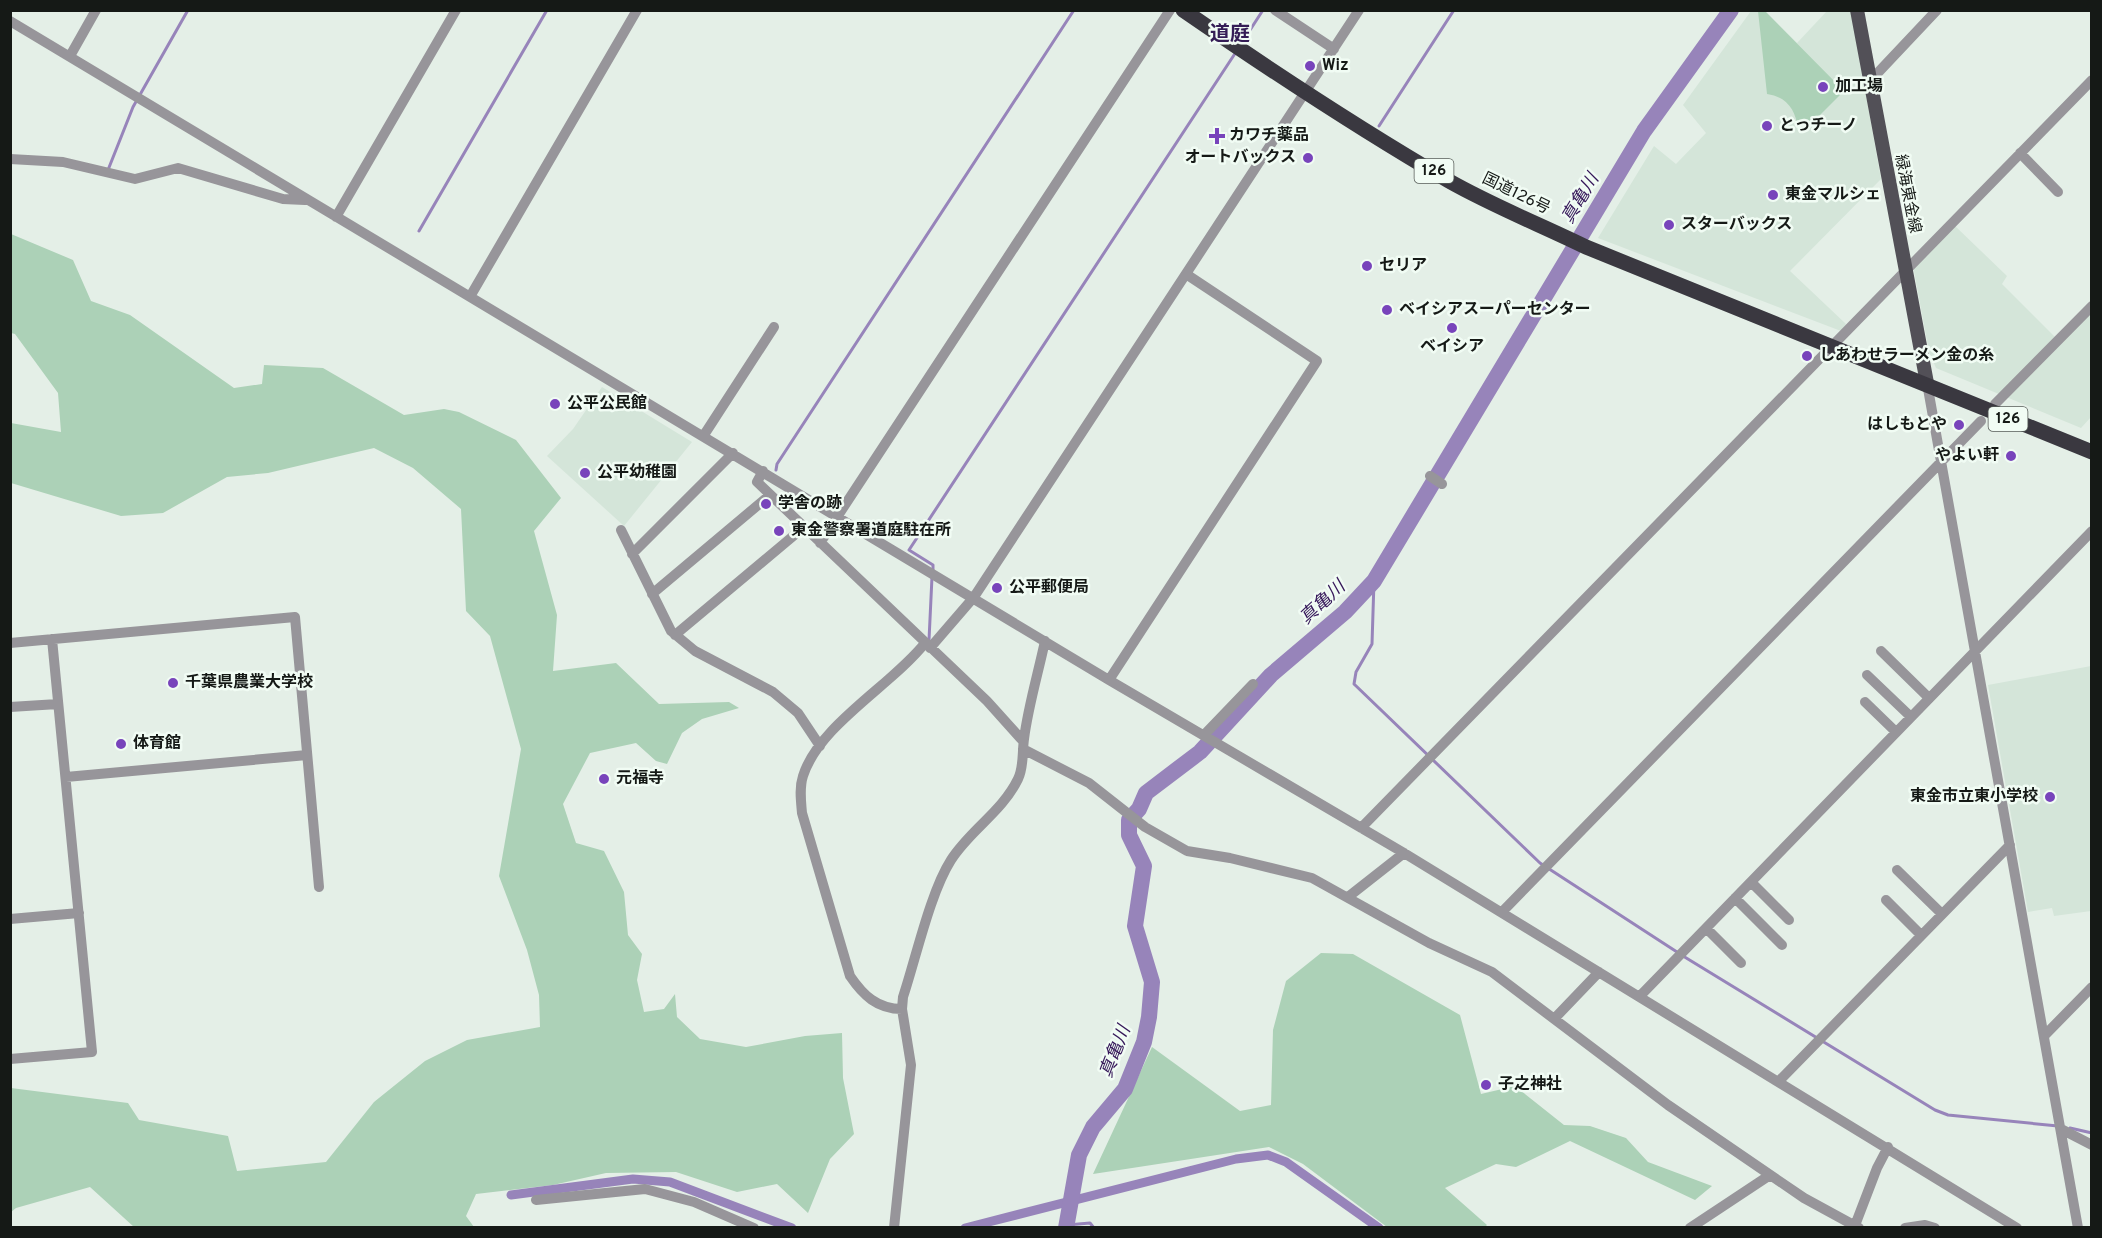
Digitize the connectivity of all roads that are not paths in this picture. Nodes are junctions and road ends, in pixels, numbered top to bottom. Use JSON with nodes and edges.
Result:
{"nodes":[{"id":1,"x":96,"y":10,"type":"edge"},
{"id":2,"x":456,"y":10,"type":"edge"},
{"id":3,"x":636,"y":10,"type":"edge"},
{"id":4,"x":1170,"y":10,"type":"edge"},
{"id":5,"x":1183,"y":10,"type":"edge"},
{"id":6,"x":1275,"y":10,"type":"edge"},
{"id":7,"x":1359,"y":10,"type":"edge"},
{"id":8,"x":1857,"y":10,"type":"edge"},
{"id":9,"x":1937,"y":10,"type":"edge"},
{"id":10,"x":10,"y":21,"type":"edge"},
{"id":11,"x":1334,"y":49,"type":"junction"},
{"id":12,"x":70,"y":56,"type":"junction"},
{"id":13,"x":1870,"y":80,"type":"junction"},
{"id":14,"x":2091,"y":80,"type":"edge"},
{"id":15,"x":1305,"y":93,"type":"junction"},
{"id":16,"x":2020,"y":153,"type":"junction"},
{"id":17,"x":10,"y":159,"type":"edge"},
{"id":18,"x":2058,"y":192,"type":"dead end"},
{"id":19,"x":307,"y":200,"type":"junction"},
{"id":20,"x":336,"y":218,"type":"junction"},
{"id":21,"x":1905,"y":271,"type":"junction"},
{"id":22,"x":1186,"y":274,"type":"junction"},
{"id":23,"x":471,"y":295,"type":"junction"},
{"id":24,"x":2091,"y":306,"type":"edge"},
{"id":25,"x":774,"y":327,"type":"dead end"},
{"id":26,"x":1832,"y":345,"type":"junction"},
{"id":27,"x":1927,"y":383,"type":"junction"},
{"id":28,"x":1995,"y":404,"type":"junction"},
{"id":29,"x":1981,"y":421,"type":"dead end"},
{"id":30,"x":704,"y":435,"type":"junction"},
{"id":31,"x":2091,"y":442,"type":"edge"},
{"id":32,"x":2091,"y":452,"type":"edge"},
{"id":33,"x":733,"y":453,"type":"junction"},
{"id":34,"x":1941,"y":462,"type":"junction"},
{"id":35,"x":763,"y":471,"type":"junction"},
{"id":36,"x":1430,"y":476,"type":"dead end"},
{"id":37,"x":1442,"y":484,"type":"dead end"},
{"id":38,"x":770,"y":495,"type":"junction"},
{"id":39,"x":839,"y":516,"type":"junction"},
{"id":40,"x":804,"y":527,"type":"junction"},
{"id":41,"x":621,"y":530,"type":"dead end"},
{"id":42,"x":2091,"y":531,"type":"edge"},
{"id":43,"x":820,"y":543,"type":"junction"},
{"id":44,"x":632,"y":554,"type":"junction"},
{"id":45,"x":652,"y":594,"type":"junction"},
{"id":46,"x":974,"y":597,"type":"junction"},
{"id":47,"x":675,"y":635,"type":"junction"},
{"id":48,"x":52,"y":639,"type":"junction"},
{"id":49,"x":1045,"y":641,"type":"junction"},
{"id":50,"x":10,"y":643,"type":"edge"},
{"id":51,"x":928,"y":645,"type":"junction"},
{"id":52,"x":1881,"y":651,"type":"dead end"},
{"id":53,"x":1975,"y":651,"type":"junction"},
{"id":54,"x":1867,"y":675,"type":"dead end"},
{"id":55,"x":1109,"y":680,"type":"junction"},
{"id":56,"x":1253,"y":684,"type":"dead end"},
{"id":57,"x":1929,"y":698,"type":"junction"},
{"id":58,"x":1865,"y":702,"type":"dead end"},
{"id":59,"x":58,"y":704,"type":"junction"},
{"id":60,"x":10,"y":707,"type":"edge"},
{"id":61,"x":1911,"y":717,"type":"junction"},
{"id":62,"x":1896,"y":732,"type":"junction"},
{"id":63,"x":1204,"y":735,"type":"junction"},
{"id":64,"x":1023,"y":745,"type":"junction"},
{"id":65,"x":820,"y":746,"type":"junction"},
{"id":66,"x":307,"y":755,"type":"junction"},
{"id":67,"x":66,"y":777,"type":"junction"},
{"id":68,"x":1360,"y":828,"type":"junction"},
{"id":69,"x":2010,"y":845,"type":"junction"},
{"id":70,"x":1404,"y":853,"type":"junction"},
{"id":71,"x":1898,"y":870,"type":"dead end"},
{"id":72,"x":1751,"y":882,"type":"junction"},
{"id":73,"x":319,"y":887,"type":"dead end"},
{"id":74,"x":1347,"y":897,"type":"junction"},
{"id":75,"x":1735,"y":898,"type":"junction"},
{"id":76,"x":1886,"y":900,"type":"dead end"},
{"id":77,"x":1502,"y":912,"type":"junction"},
{"id":78,"x":78,"y":913,"type":"junction"},
{"id":79,"x":1942,"y":914,"type":"junction"},
{"id":80,"x":10,"y":919,"type":"edge"},
{"id":81,"x":1789,"y":920,"type":"dead end"},
{"id":82,"x":1706,"y":928,"type":"junction"},
{"id":83,"x":1921,"y":935,"type":"junction"},
{"id":84,"x":1782,"y":945,"type":"dead end"},
{"id":85,"x":1741,"y":963,"type":"dead end"},
{"id":86,"x":1599,"y":972,"type":"junction"},
{"id":87,"x":2091,"y":987,"type":"edge"},
{"id":88,"x":1640,"y":996,"type":"junction"},
{"id":89,"x":902,"y":1009,"type":"junction"},
{"id":90,"x":1554,"y":1019,"type":"junction"},
{"id":91,"x":2044,"y":1036,"type":"junction"},
{"id":92,"x":10,"y":1059,"type":"edge"},
{"id":93,"x":1780,"y":1080,"type":"junction"},
{"id":94,"x":2061,"y":1129,"type":"junction"},
{"id":95,"x":2091,"y":1145,"type":"edge"},
{"id":96,"x":1888,"y":1147,"type":"junction"},
{"id":97,"x":1770,"y":1175,"type":"junction"},
{"id":98,"x":536,"y":1200,"type":"dead end"},
{"id":99,"x":897,"y":1226,"type":"edge"},
{"id":100,"x":754,"y":1227,"type":"edge"},
{"id":101,"x":1690,"y":1227,"type":"edge"},
{"id":102,"x":1856,"y":1227,"type":"edge"},
{"id":103,"x":1905,"y":1227,"type":"edge"},
{"id":104,"x":1935,"y":1227,"type":"edge"},
{"id":105,"x":2017,"y":1227,"type":"edge"},
{"id":106,"x":2078,"y":1227,"type":"edge"}],
"edges":[{"from":1,"to":12,"type":"street"},
{"from":2,"to":20,"type":"street"},
{"from":3,"to":23,"type":"street"},
{"from":4,"to":39,"type":"street"},
{"from":5,"to":15,"type":"highway","name":"国道126号","number":"126"},
{"from":6,"to":11,"type":"street"},
{"from":7,"to":11,"type":"street"},
{"from":8,"to":13,"type":"main road","name":"緑海東金線"},
{"from":9,"to":13,"type":"street"},
{"from":10,"to":12,"type":"street"},
{"from":11,"to":15,"type":"street"},
{"from":12,"to":19,"type":"street"},
{"from":13,"to":21,"type":"main road","name":"緑海東金線"},
{"from":14,"to":16,"type":"street"},
{"from":15,"to":22,"type":"street"},
{"from":15,"to":26,"type":"highway","name":"国道126号","number":"126"},
{"from":16,"to":18,"type":"street"},
{"from":16,"to":21,"type":"street"},
{"from":17,"to":19,"type":"street"},
{"from":19,"to":20,"type":"street"},
{"from":20,"to":23,"type":"street"},
{"from":21,"to":26,"type":"street"},
{"from":21,"to":27,"type":"main road","name":"緑海東金線"},
{"from":22,"to":46,"type":"street"},
{"from":22,"to":55,"type":"street"},
{"from":23,"to":30,"type":"street"},
{"from":24,"to":28,"type":"street"},
{"from":25,"to":30,"type":"street"},
{"from":26,"to":27,"type":"highway","name":"国道126号","number":"126"},
{"from":26,"to":68,"type":"street"},
{"from":27,"to":28,"type":"highway","name":"国道126号","number":"126"},
{"from":27,"to":32,"type":"highway","name":"国道126号","number":"126"},
{"from":27,"to":34,"type":"street"},
{"from":28,"to":31,"type":"highway","name":"国道126号","number":"126"},
{"from":29,"to":34,"type":"street"},
{"from":30,"to":33,"type":"street"},
{"from":33,"to":35,"type":"street"},
{"from":33,"to":44,"type":"street"},
{"from":34,"to":53,"type":"street"},
{"from":34,"to":77,"type":"street"},
{"from":35,"to":38,"type":"street"},
{"from":35,"to":39,"type":"street"},
{"from":36,"to":37,"type":"street"},
{"from":38,"to":40,"type":"street"},
{"from":38,"to":45,"type":"street"},
{"from":39,"to":43,"type":"street"},
{"from":39,"to":46,"type":"street"},
{"from":40,"to":43,"type":"street"},
{"from":40,"to":47,"type":"street"},
{"from":41,"to":44,"type":"street"},
{"from":42,"to":53,"type":"street"},
{"from":43,"to":51,"type":"street"},
{"from":44,"to":45,"type":"street"},
{"from":45,"to":47,"type":"street"},
{"from":46,"to":49,"type":"street"},
{"from":46,"to":51,"type":"street"},
{"from":47,"to":65,"type":"street"},
{"from":48,"to":50,"type":"street"},
{"from":48,"to":59,"type":"street"},
{"from":48,"to":66,"type":"street"},
{"from":49,"to":55,"type":"street"},
{"from":49,"to":64,"type":"street"},
{"from":51,"to":64,"type":"street"},
{"from":51,"to":65,"type":"street"},
{"from":52,"to":57,"type":"street"},
{"from":53,"to":57,"type":"street"},
{"from":53,"to":69,"type":"street"},
{"from":54,"to":61,"type":"street"},
{"from":55,"to":63,"type":"street"},
{"from":56,"to":63,"type":"street"},
{"from":57,"to":61,"type":"street"},
{"from":58,"to":62,"type":"street"},
{"from":59,"to":60,"type":"street"},
{"from":59,"to":67,"type":"street"},
{"from":61,"to":62,"type":"street"},
{"from":62,"to":72,"type":"street"},
{"from":63,"to":68,"type":"street"},
{"from":64,"to":74,"type":"street"},
{"from":64,"to":89,"type":"street"},
{"from":65,"to":89,"type":"street"},
{"from":66,"to":67,"type":"street"},
{"from":66,"to":73,"type":"street"},
{"from":67,"to":78,"type":"street"},
{"from":68,"to":70,"type":"street"},
{"from":69,"to":79,"type":"street"},
{"from":69,"to":91,"type":"street"},
{"from":70,"to":74,"type":"street"},
{"from":70,"to":77,"type":"street"},
{"from":71,"to":79,"type":"street"},
{"from":72,"to":75,"type":"street"},
{"from":72,"to":81,"type":"street"},
{"from":74,"to":90,"type":"street"},
{"from":75,"to":82,"type":"street"},
{"from":75,"to":84,"type":"street"},
{"from":76,"to":83,"type":"street"},
{"from":77,"to":86,"type":"street"},
{"from":78,"to":80,"type":"street"},
{"from":78,"to":92,"type":"street"},
{"from":79,"to":83,"type":"street"},
{"from":82,"to":85,"type":"street"},
{"from":82,"to":88,"type":"street"},
{"from":83,"to":93,"type":"street"},
{"from":86,"to":88,"type":"street"},
{"from":86,"to":90,"type":"street"},
{"from":87,"to":91,"type":"street"},
{"from":88,"to":93,"type":"street"},
{"from":89,"to":99,"type":"street"},
{"from":90,"to":97,"type":"street"},
{"from":91,"to":94,"type":"street"},
{"from":93,"to":96,"type":"street"},
{"from":94,"to":95,"type":"street"},
{"from":94,"to":106,"type":"street"},
{"from":96,"to":102,"type":"street"},
{"from":96,"to":105,"type":"street"},
{"from":97,"to":101,"type":"street"},
{"from":97,"to":102,"type":"street"},
{"from":98,"to":100,"type":"street"},
{"from":103,"to":104,"type":"street"}]}
